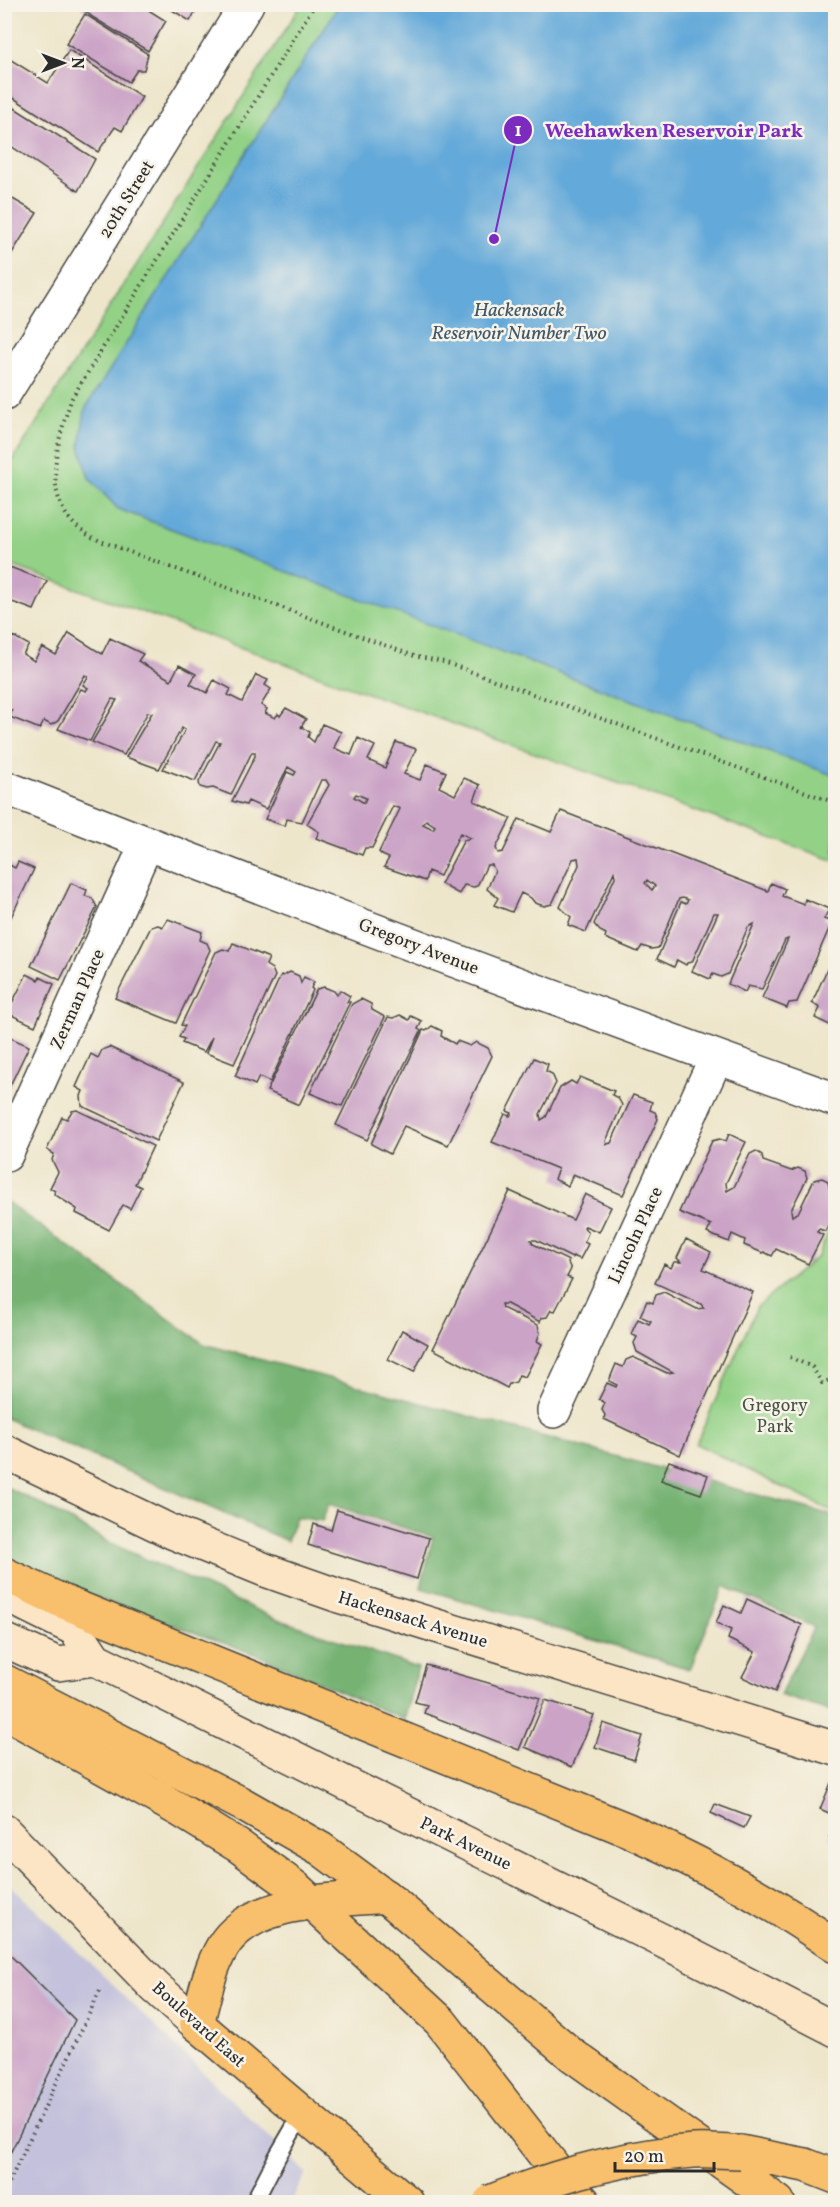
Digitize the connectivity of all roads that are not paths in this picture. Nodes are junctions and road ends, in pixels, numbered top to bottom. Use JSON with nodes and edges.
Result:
{"nodes":[{"id":1,"x":247,"y":4,"type":"edge"},
{"id":2,"x":4,"y":394,"type":"edge"},
{"id":3,"x":4,"y":787,"type":"edge"},
{"id":4,"x":147,"y":843,"type":"junction"},
{"id":5,"x":716,"y":1058,"type":"junction"},
{"id":6,"x":836,"y":1100,"type":"edge"},
{"id":7,"x":6,"y":1155,"type":"dead end"},
{"id":8,"x":554,"y":1411,"type":"dead end"},
{"id":9,"x":4,"y":1451,"type":"edge"},
{"id":10,"x":4,"y":1574,"type":"edge"},
{"id":11,"x":4,"y":1594,"type":"edge"},
{"id":12,"x":4,"y":1640,"type":"edge"},
{"id":13,"x":95,"y":1659,"type":"junction"},
{"id":14,"x":4,"y":1681,"type":"edge"},
{"id":15,"x":4,"y":1712,"type":"edge"},
{"id":16,"x":836,"y":1749,"type":"edge"},
{"id":17,"x":4,"y":1831,"type":"edge"},
{"id":18,"x":385,"y":1896,"type":"junction"},
{"id":19,"x":313,"y":1903,"type":"junction"},
{"id":20,"x":835,"y":1946,"type":"edge"},
{"id":21,"x":197,"y":2024,"type":"junction"},
{"id":22,"x":836,"y":2030,"type":"edge"},
{"id":23,"x":302,"y":2114,"type":"junction"},
{"id":24,"x":836,"y":2177,"type":"edge"},
{"id":25,"x":254,"y":2202,"type":"edge"},
{"id":26,"x":407,"y":2202,"type":"edge"},
{"id":27,"x":490,"y":2202,"type":"edge"},
{"id":28,"x":584,"y":2202,"type":"edge"},
{"id":29,"x":778,"y":2202,"type":"edge"}],
"edges":[{"from":1,"to":2,"type":"street","name":"20th Street"},
{"from":3,"to":4,"type":"street","name":"Gregory Avenue"},
{"from":4,"to":5,"type":"street","name":"Gregory Avenue"},
{"from":4,"to":7,"type":"street","name":"Zerman Place"},
{"from":5,"to":6,"type":"street","name":"Gregory Avenue"},
{"from":5,"to":8,"type":"street","name":"Lincoln Place"},
{"from":9,"to":16,"type":"main road","name":"Hackensack Avenue"},
{"from":10,"to":20,"type":"main road"},
{"from":11,"to":13,"type":"main road","name":"Park Avenue"},
{"from":12,"to":13,"type":"main road"},
{"from":13,"to":22,"type":"main road","name":"Park Avenue"},
{"from":14,"to":18,"type":"main road"},
{"from":15,"to":19,"type":"main road"},
{"from":17,"to":21,"type":"main road","name":"Boulevard East"},
{"from":18,"to":19,"type":"main road"},
{"from":18,"to":29,"type":"main road"},
{"from":19,"to":21,"type":"main road"},
{"from":19,"to":28,"type":"main road"},
{"from":21,"to":23,"type":"main road","name":"Boulevard East"},
{"from":23,"to":25,"type":"lane"},
{"from":23,"to":26,"type":"main road","name":"Boulevard East"},
{"from":24,"to":27,"type":"main road","bridge":true}]}
